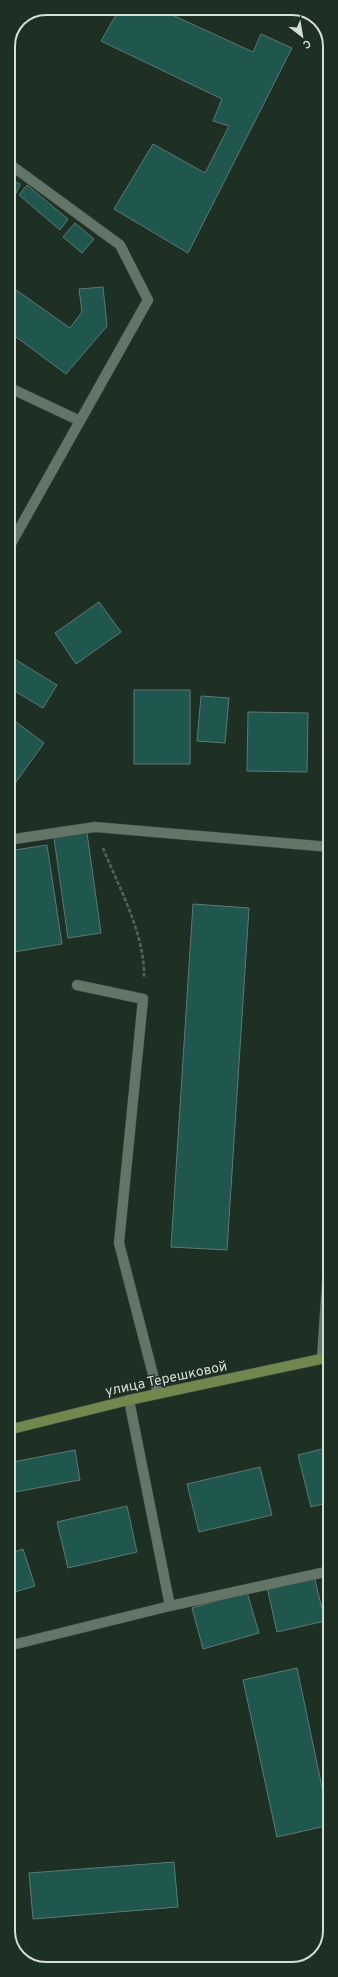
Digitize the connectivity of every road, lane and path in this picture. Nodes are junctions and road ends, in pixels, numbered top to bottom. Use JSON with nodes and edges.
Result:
{"nodes":[{"id":1,"x":15,"y":168,"type":"edge"},
{"id":2,"x":15,"y":390,"type":"edge"},
{"id":3,"x":80,"y":421,"type":"junction"},
{"id":4,"x":15,"y":537,"type":"edge"},
{"id":5,"x":95,"y":827,"type":"junction"},
{"id":6,"x":15,"y":839,"type":"edge"},
{"id":7,"x":323,"y":846,"type":"edge"},
{"id":8,"x":77,"y":985,"type":"dead end"},
{"id":9,"x":143,"y":999,"type":"junction"},
{"id":10,"x":323,"y":1359,"type":"edge"},
{"id":11,"x":158,"y":1394,"type":"junction"},
{"id":12,"x":129,"y":1400,"type":"junction"},
{"id":13,"x":15,"y":1428,"type":"edge"},
{"id":14,"x":323,"y":1572,"type":"edge"},
{"id":15,"x":170,"y":1606,"type":"junction"},
{"id":16,"x":15,"y":1644,"type":"edge"}],
"edges":[{"from":1,"to":3,"type":"street"},
{"from":2,"to":3,"type":"street"},
{"from":3,"to":4,"type":"street"},
{"from":5,"to":6,"type":"street"},
{"from":5,"to":7,"type":"street"},
{"from":5,"to":9,"type":"path"},
{"from":8,"to":9,"type":"street"},
{"from":9,"to":11,"type":"street"},
{"from":10,"to":11,"type":"street","name":"улица Терешковой"},
{"from":11,"to":12,"type":"street","name":"улица Терешковой"},
{"from":12,"to":13,"type":"street","name":"улица Терешковой"},
{"from":12,"to":15,"type":"street"},
{"from":14,"to":15,"type":"street"},
{"from":15,"to":16,"type":"street"}]}
